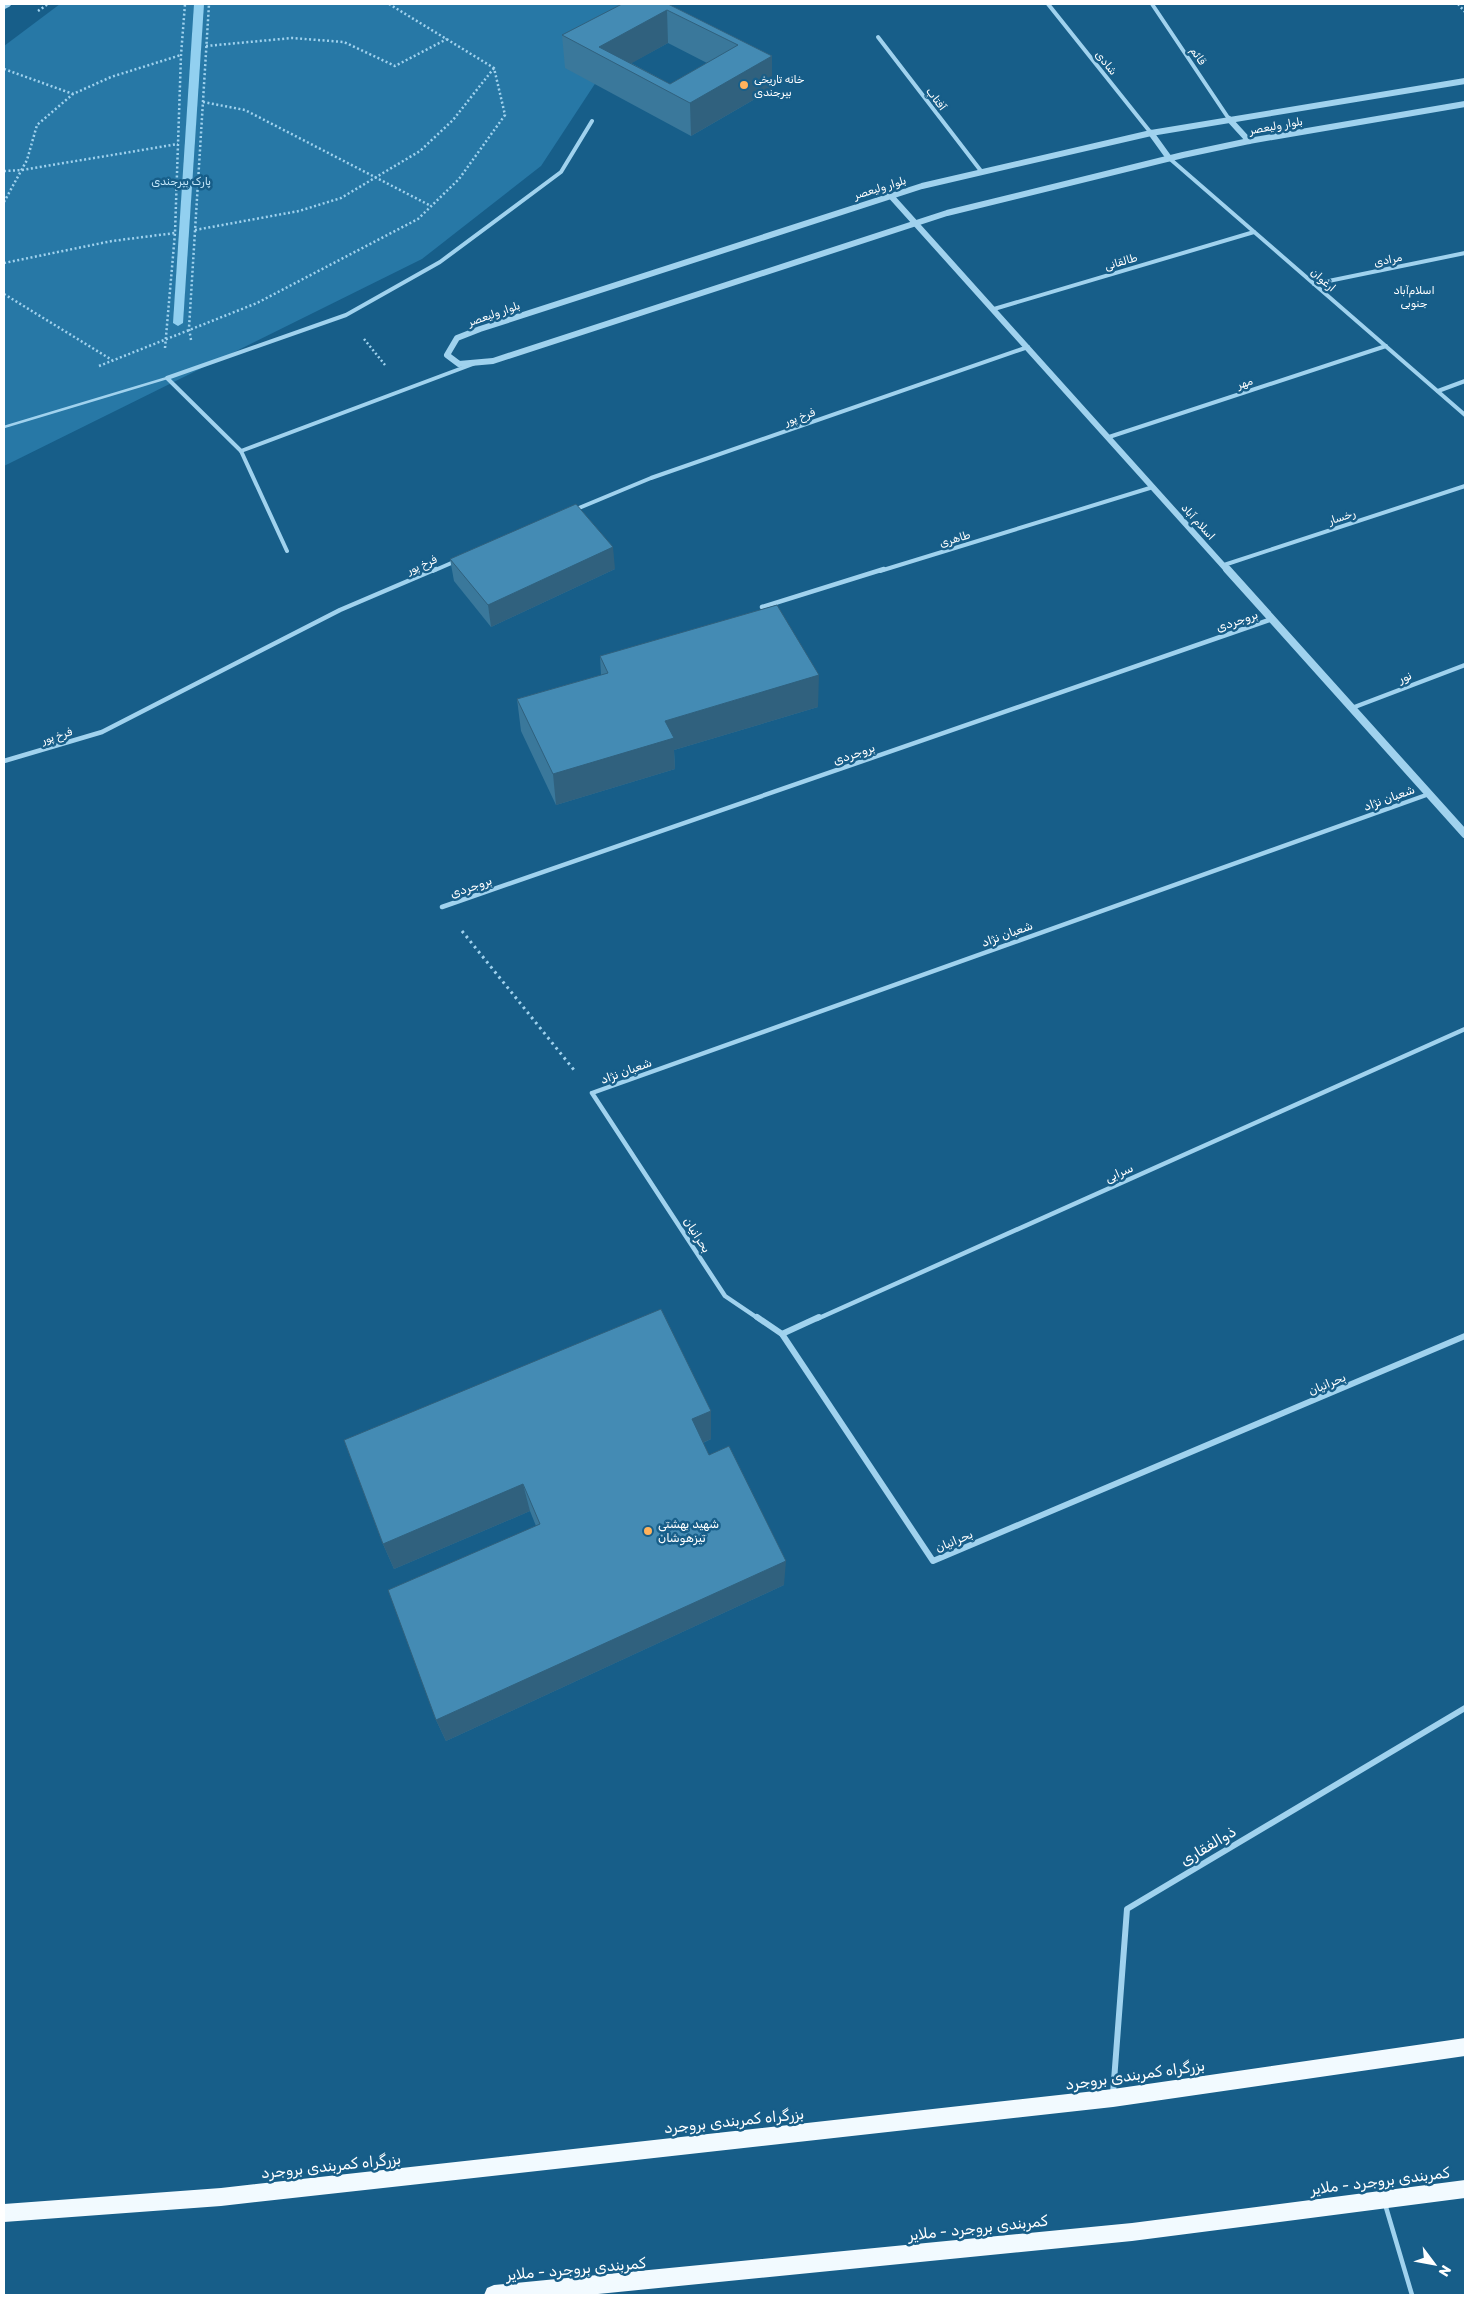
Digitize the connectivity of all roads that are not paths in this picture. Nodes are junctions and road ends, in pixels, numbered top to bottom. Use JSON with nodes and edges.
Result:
{"nodes":[{"id":1,"x":8,"y":4,"type":"edge"},
{"id":2,"x":1048,"y":4,"type":"edge"},
{"id":3,"x":1152,"y":4,"type":"edge"},
{"id":4,"x":4,"y":6,"type":"edge"},
{"id":5,"x":878,"y":37,"type":"dead end"},
{"id":6,"x":1465,"y":80,"type":"edge"},
{"id":7,"x":1465,"y":104,"type":"edge"},
{"id":8,"x":1229,"y":119,"type":"junction"},
{"id":9,"x":592,"y":121,"type":"dead end"},
{"id":10,"x":1151,"y":133,"type":"junction"},
{"id":11,"x":1249,"y":141,"type":"junction"},
{"id":12,"x":1169,"y":158,"type":"junction"},
{"id":13,"x":981,"y":171,"type":"junction"},
{"id":14,"x":890,"y":195,"type":"junction"},
{"id":15,"x":917,"y":223,"type":"junction"},
{"id":16,"x":1254,"y":232,"type":"junction"},
{"id":17,"x":1465,"y":253,"type":"edge"},
{"id":18,"x":1314,"y":284,"type":"junction"},
{"id":19,"x":994,"y":309,"type":"junction"},
{"id":20,"x":1386,"y":346,"type":"junction"},
{"id":21,"x":1028,"y":347,"type":"junction"},
{"id":22,"x":478,"y":362,"type":"junction"},
{"id":23,"x":167,"y":378,"type":"junction"},
{"id":24,"x":1465,"y":381,"type":"edge"},
{"id":25,"x":1438,"y":391,"type":"junction"},
{"id":26,"x":1465,"y":415,"type":"edge"},
{"id":27,"x":4,"y":427,"type":"edge"},
{"id":28,"x":1109,"y":437,"type":"junction"},
{"id":29,"x":241,"y":450,"type":"junction"},
{"id":30,"x":1465,"y":486,"type":"edge"},
{"id":31,"x":1153,"y":487,"type":"junction"},
{"id":32,"x":569,"y":513,"type":"edge"},
{"id":33,"x":287,"y":551,"type":"dead end"},
{"id":34,"x":459,"y":559,"type":"edge"},
{"id":35,"x":1224,"y":565,"type":"junction"},
{"id":36,"x":762,"y":607,"type":"edge"},
{"id":37,"x":1272,"y":620,"type":"junction"},
{"id":38,"x":1465,"y":665,"type":"edge"},
{"id":39,"x":1352,"y":708,"type":"junction"},
{"id":40,"x":4,"y":761,"type":"edge"},
{"id":41,"x":1429,"y":794,"type":"junction"},
{"id":42,"x":1465,"y":834,"type":"edge"},
{"id":43,"x":442,"y":907,"type":"road end"},
{"id":44,"x":1465,"y":1029,"type":"edge"},
{"id":45,"x":592,"y":1093,"type":"joint"},
{"id":46,"x":782,"y":1334,"type":"junction"},
{"id":47,"x":1465,"y":1336,"type":"edge"},
{"id":48,"x":1465,"y":1708,"type":"edge"},
{"id":49,"x":1465,"y":2047,"type":"edge"},
{"id":50,"x":1112,"y":2098,"type":"junction"},
{"id":51,"x":1465,"y":2188,"type":"edge"},
{"id":52,"x":1384,"y":2200,"type":"junction"},
{"id":53,"x":4,"y":2213,"type":"edge"},
{"id":54,"x":494,"y":2295,"type":"edge"},
{"id":55,"x":1412,"y":2295,"type":"edge"}],
"edges":[{"from":1,"to":4,"type":"street"},
{"from":2,"to":10,"type":"street","name":"شادی"},
{"from":3,"to":8,"type":"street","name":"قائم"},
{"from":5,"to":13,"type":"street","name":"آفتاب"},
{"from":6,"to":8,"type":"street","name":"بلوار ولیعصر"},
{"from":7,"to":11,"type":"street","name":"بلوار ولیعصر"},
{"from":8,"to":10,"type":"street","name":"بلوار ولیعصر"},
{"from":8,"to":11,"type":"street"},
{"from":9,"to":23,"type":"street"},
{"from":10,"to":12,"type":"street"},
{"from":10,"to":13,"type":"street","name":"بلوار ولیعصر"},
{"from":11,"to":12,"type":"street","name":"بلوار ولیعصر"},
{"from":12,"to":15,"type":"street","name":"بلوار ولیعصر"},
{"from":12,"to":16,"type":"street","name":"ارغوان"},
{"from":13,"to":14,"type":"street","name":"بلوار ولیعصر"},
{"from":14,"to":15,"type":"street","name":"اسلام آباد"},
{"from":14,"to":22,"type":"street","name":"بلوار ولیعصر"},
{"from":15,"to":19,"type":"street","name":"اسلام آباد"},
{"from":15,"to":22,"type":"street","name":"بلوار ولیعصر"},
{"from":16,"to":18,"type":"street","name":"ارغوان"},
{"from":16,"to":19,"type":"street","name":"طالقانی"},
{"from":17,"to":18,"type":"street","name":"مرادی"},
{"from":18,"to":20,"type":"street","name":"ارغوان"},
{"from":19,"to":21,"type":"street","name":"اسلام آباد"},
{"from":20,"to":25,"type":"street","name":"ارغوان"},
{"from":20,"to":28,"type":"street","name":"مهر"},
{"from":21,"to":28,"type":"street","name":"اسلام آباد"},
{"from":21,"to":32,"type":"street","name":"فرخ پور"},
{"from":22,"to":29,"type":"street"},
{"from":23,"to":27,"type":"lane"},
{"from":23,"to":29,"type":"street"},
{"from":24,"to":25,"type":"street"},
{"from":25,"to":26,"type":"street","name":"ارغوان"},
{"from":28,"to":31,"type":"street","name":"اسلام آباد"},
{"from":29,"to":33,"type":"street"},
{"from":30,"to":35,"type":"street","name":"رخسار"},
{"from":31,"to":35,"type":"street","name":"اسلام آباد"},
{"from":31,"to":36,"type":"street","name":"طاهری"},
{"from":34,"to":40,"type":"street","name":"فرخ پور"},
{"from":35,"to":37,"type":"street","name":"اسلام آباد"},
{"from":37,"to":39,"type":"street","name":"اسلام آباد"},
{"from":37,"to":43,"type":"street","name":"بروجردی"},
{"from":38,"to":39,"type":"street","name":"نور"},
{"from":39,"to":41,"type":"street","name":"اسلام آباد"},
{"from":41,"to":42,"type":"street","name":"اسلام آباد"},
{"from":41,"to":45,"type":"street","name":"شعبان نژاد"},
{"from":44,"to":46,"type":"street","name":"سرایی"},
{"from":45,"to":46,"type":"street","name":"بحرانیان"},
{"from":46,"to":47,"type":"street","name":"بحرانیان"},
{"from":48,"to":50,"type":"street","name":"ذوالفقاری"},
{"from":49,"to":50,"type":"highway","name":"بزرگراه کمربندی بروجرد"},
{"from":50,"to":53,"type":"highway","name":"بزرگراه کمربندی بروجرد"},
{"from":51,"to":52,"type":"highway","name":"کمربندی بروجرد - ملایر"},
{"from":52,"to":54,"type":"highway","name":"کمربندی بروجرد - ملایر"},
{"from":52,"to":55,"type":"lane"}]}
